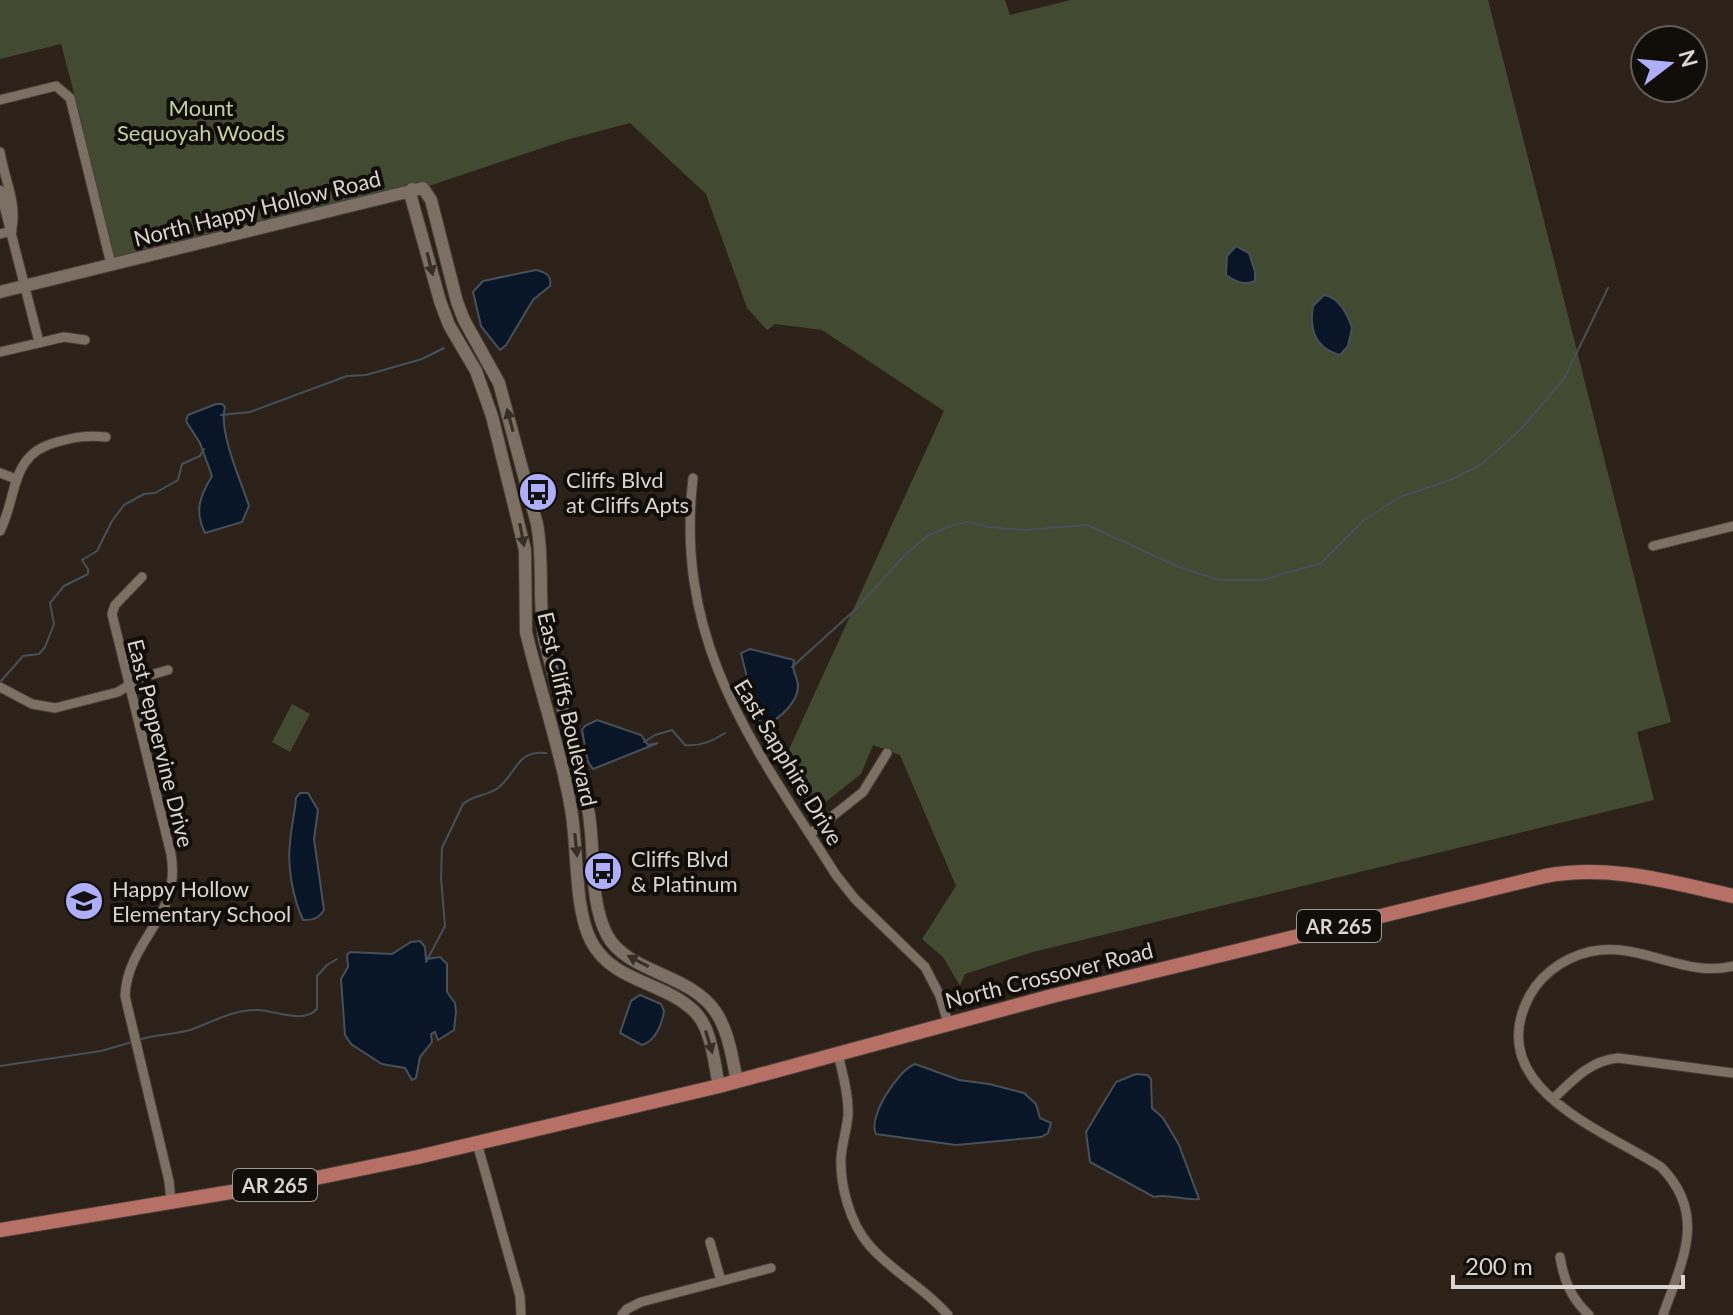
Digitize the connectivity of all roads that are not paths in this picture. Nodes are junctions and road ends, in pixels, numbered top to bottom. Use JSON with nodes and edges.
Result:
{"nodes":[{"id":1,"x":0,"y":100,"type":"edge"},
{"id":2,"x":0,"y":152,"type":"edge"},
{"id":3,"x":412,"y":189,"type":"junction"},
{"id":4,"x":0,"y":190,"type":"edge"},
{"id":5,"x":12,"y":231,"type":"junction"},
{"id":6,"x":0,"y":234,"type":"edge"},
{"id":7,"x":111,"y":264,"type":"junction"},
{"id":8,"x":26,"y":285,"type":"junction"},
{"id":9,"x":0,"y":292,"type":"edge"},
{"id":10,"x":457,"y":302,"type":"junction"},
{"id":11,"x":442,"y":307,"type":"junction"},
{"id":12,"x":85,"y":340,"type":"dead end"},
{"id":13,"x":39,"y":342,"type":"junction"},
{"id":14,"x":0,"y":352,"type":"edge"},
{"id":15,"x":106,"y":437,"type":"dead end"},
{"id":16,"x":0,"y":473,"type":"edge"},
{"id":17,"x":693,"y":478,"type":"dead end"},
{"id":18,"x":16,"y":479,"type":"junction"},
{"id":19,"x":1733,"y":526,"type":"edge"},
{"id":20,"x":0,"y":531,"type":"edge"},
{"id":21,"x":1653,"y":546,"type":"dead end"},
{"id":22,"x":142,"y":577,"type":"dead end"},
{"id":23,"x":168,"y":670,"type":"dead end"},
{"id":24,"x":128,"y":685,"type":"junction"},
{"id":25,"x":0,"y":687,"type":"edge"},
{"id":26,"x":887,"y":753,"type":"dead end"},
{"id":27,"x":810,"y":834,"type":"junction"},
{"id":28,"x":1733,"y":896,"type":"edge"},
{"id":29,"x":1733,"y":966,"type":"edge"},
{"id":30,"x":948,"y":1023,"type":"junction"},
{"id":31,"x":838,"y":1053,"type":"junction"},
{"id":32,"x":1733,"y":1073,"type":"edge"},
{"id":33,"x":737,"y":1081,"type":"junction"},
{"id":34,"x":719,"y":1086,"type":"junction"},
{"id":35,"x":1553,"y":1099,"type":"junction"},
{"id":36,"x":477,"y":1143,"type":"junction"},
{"id":37,"x":171,"y":1201,"type":"junction"},
{"id":38,"x":0,"y":1230,"type":"edge"},
{"id":39,"x":710,"y":1242,"type":"dead end"},
{"id":40,"x":1560,"y":1257,"type":"dead end"},
{"id":41,"x":771,"y":1268,"type":"dead end"},
{"id":42,"x":721,"y":1281,"type":"junction"},
{"id":43,"x":521,"y":1315,"type":"edge"},
{"id":44,"x":622,"y":1315,"type":"edge"},
{"id":45,"x":948,"y":1315,"type":"edge"},
{"id":46,"x":1589,"y":1315,"type":"edge"},
{"id":47,"x":1663,"y":1315,"type":"edge"}],
"edges":[{"from":1,"to":7,"type":"street"},
{"from":2,"to":5,"type":"street"},
{"from":3,"to":7,"type":"street","name":"North Happy Hollow Road"},
{"from":3,"to":10,"type":"street","name":"East Cliffs Boulevard"},
{"from":3,"to":11,"type":"street","name":"East Cliffs Boulevard","one_way":true},
{"from":4,"to":5,"type":"street"},
{"from":5,"to":6,"type":"street"},
{"from":5,"to":8,"type":"street"},
{"from":7,"to":8,"type":"street","name":"North Happy Hollow Road"},
{"from":8,"to":9,"type":"street","name":"North Happy Hollow Road"},
{"from":8,"to":13,"type":"street"},
{"from":10,"to":11,"type":"street"},
{"from":33,"to":10,"type":"street","name":"East Cliffs Boulevard","one_way":true},
{"from":11,"to":34,"type":"street","name":"East Cliffs Boulevard","one_way":true},
{"from":12,"to":13,"type":"street"},
{"from":13,"to":14,"type":"street"},
{"from":15,"to":18,"type":"street"},
{"from":16,"to":18,"type":"street"},
{"from":17,"to":27,"type":"street","name":"East Sapphire Drive"},
{"from":18,"to":20,"type":"street"},
{"from":19,"to":21,"type":"street"},
{"from":22,"to":24,"type":"street","name":"East Peppervine Drive"},
{"from":23,"to":24,"type":"street"},
{"from":24,"to":25,"type":"street"},
{"from":24,"to":37,"type":"street","name":"East Peppervine Drive"},
{"from":26,"to":27,"type":"street"},
{"from":27,"to":30,"type":"street","name":"East Sapphire Drive"},
{"from":28,"to":30,"type":"main road","name":"North Crossover Road","number":"AR 265"},
{"from":29,"to":35,"type":"street"},
{"from":30,"to":31,"type":"main road","name":"North Crossover Road","number":"AR 265"},
{"from":31,"to":33,"type":"main road","name":"North Crossover Road","number":"AR 265"},
{"from":31,"to":45,"type":"street"},
{"from":32,"to":35,"type":"street"},
{"from":33,"to":34,"type":"main road","name":"North Crossover Road","number":"AR 265"},
{"from":34,"to":36,"type":"main road","name":"North Crossover Road","number":"AR 265"},
{"from":35,"to":47,"type":"street"},
{"from":36,"to":37,"type":"main road","name":"North Crossover Road","number":"AR 265"},
{"from":36,"to":43,"type":"street"},
{"from":37,"to":38,"type":"main road","number":"AR 265"},
{"from":39,"to":42,"type":"street"},
{"from":40,"to":46,"type":"street"},
{"from":41,"to":42,"type":"street"},
{"from":42,"to":44,"type":"street"}]}
